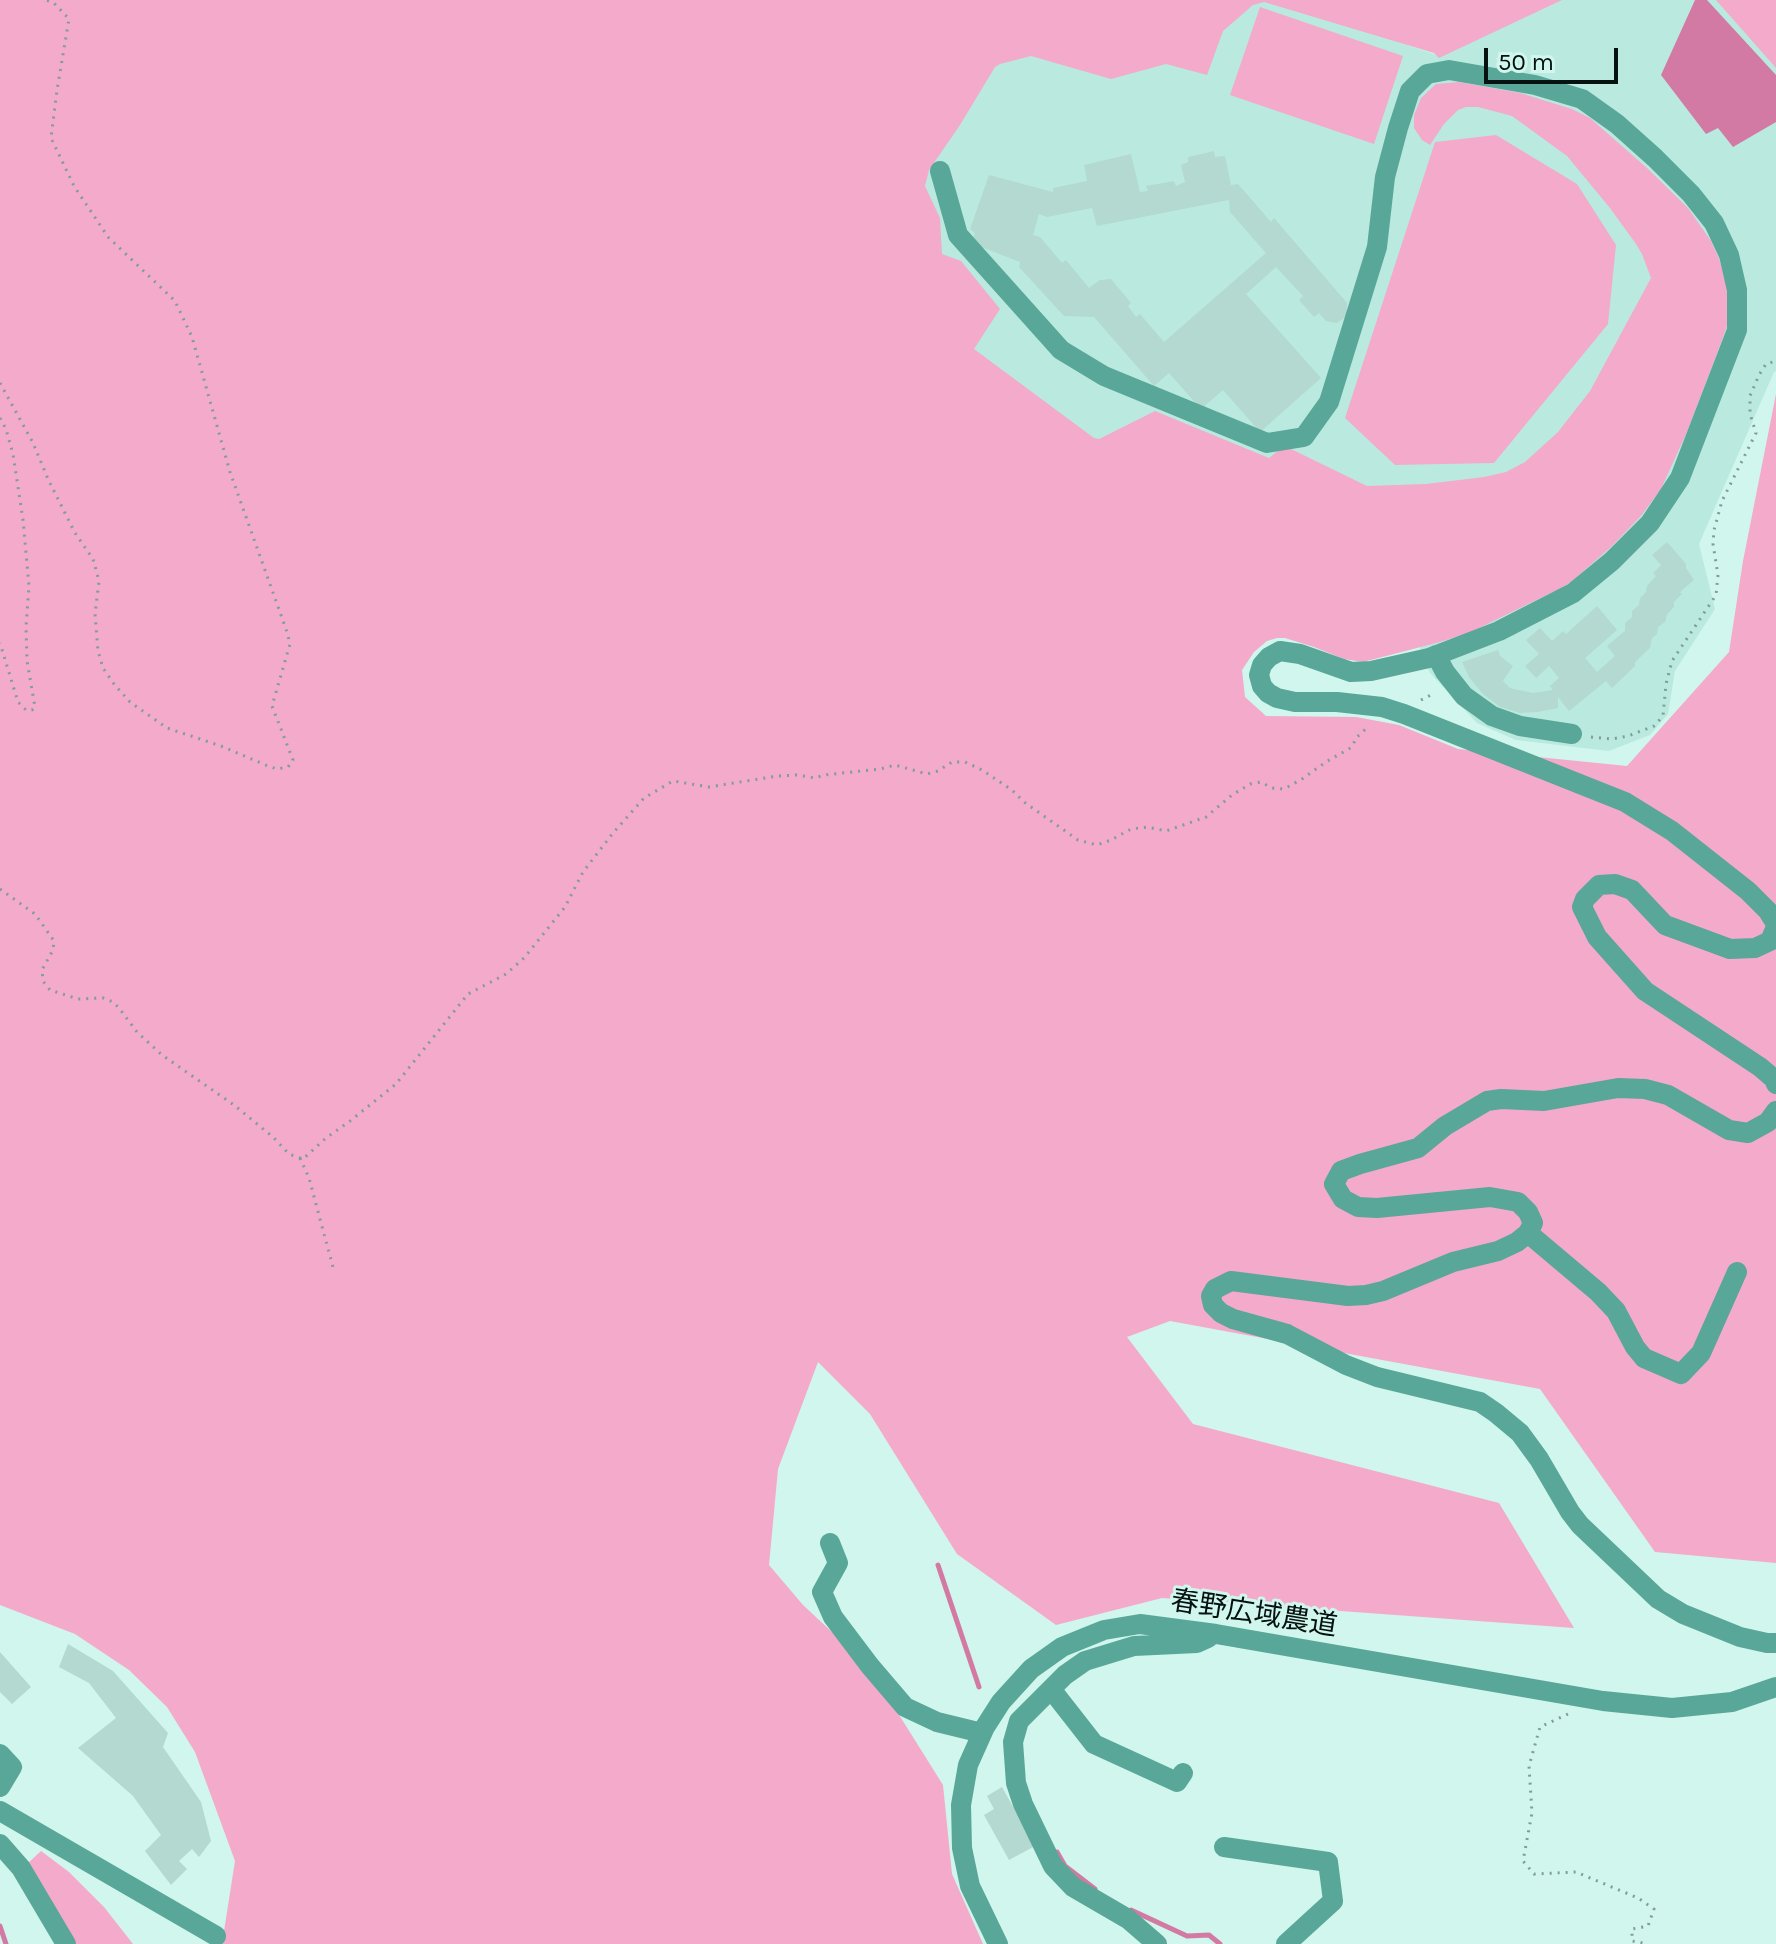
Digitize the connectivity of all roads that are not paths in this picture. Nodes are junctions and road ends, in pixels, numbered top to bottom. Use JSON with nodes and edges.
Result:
{"nodes":[{"id":1,"x":940,"y":171,"type":"dead end"},
{"id":2,"x":1432,"y":656,"type":"junction"},
{"id":3,"x":1572,"y":734,"type":"road end"},
{"id":4,"x":1776,"y":926,"type":"edge"},
{"id":5,"x":1776,"y":1084,"type":"edge"},
{"id":6,"x":1776,"y":1111,"type":"edge"},
{"id":7,"x":1528,"y":1233,"type":"junction"},
{"id":8,"x":1737,"y":1272,"type":"dead end"},
{"id":9,"x":830,"y":1543,"type":"dead end"},
{"id":10,"x":1216,"y":1634,"type":"junction"},
{"id":11,"x":1776,"y":1643,"type":"edge"},
{"id":12,"x":1776,"y":1687,"type":"edge"},
{"id":13,"x":1051,"y":1689,"type":"junction"},
{"id":14,"x":982,"y":1733,"type":"junction"},
{"id":15,"x":0,"y":1754,"type":"edge"},
{"id":16,"x":1183,"y":1773,"type":"dead end"},
{"id":17,"x":0,"y":1787,"type":"edge"},
{"id":18,"x":0,"y":1811,"type":"edge"},
{"id":19,"x":0,"y":1844,"type":"edge"},
{"id":20,"x":1224,"y":1847,"type":"dead end"},
{"id":21,"x":216,"y":1936,"type":"dead end"},
{"id":22,"x":66,"y":1944,"type":"edge"},
{"id":23,"x":998,"y":1944,"type":"edge"},
{"id":24,"x":1157,"y":1944,"type":"edge"},
{"id":25,"x":1286,"y":1944,"type":"edge"}],
"edges":[{"from":1,"to":2,"type":"street"},
{"from":2,"to":3,"type":"street"},
{"from":2,"to":4,"type":"street"},
{"from":4,"to":5,"type":"street"},
{"from":6,"to":7,"type":"street"},
{"from":7,"to":8,"type":"street"},
{"from":7,"to":11,"type":"street"},
{"from":9,"to":14,"type":"street"},
{"from":10,"to":12,"type":"street","name":"春野広域農道"},
{"from":10,"to":13,"type":"street"},
{"from":10,"to":14,"type":"street","name":"春野広域農道"},
{"from":13,"to":16,"type":"street"},
{"from":13,"to":24,"type":"street"},
{"from":14,"to":23,"type":"street","name":"春野広域農道"},
{"from":15,"to":17,"type":"street"},
{"from":18,"to":21,"type":"street"},
{"from":19,"to":22,"type":"street"},
{"from":20,"to":25,"type":"street"}]}
